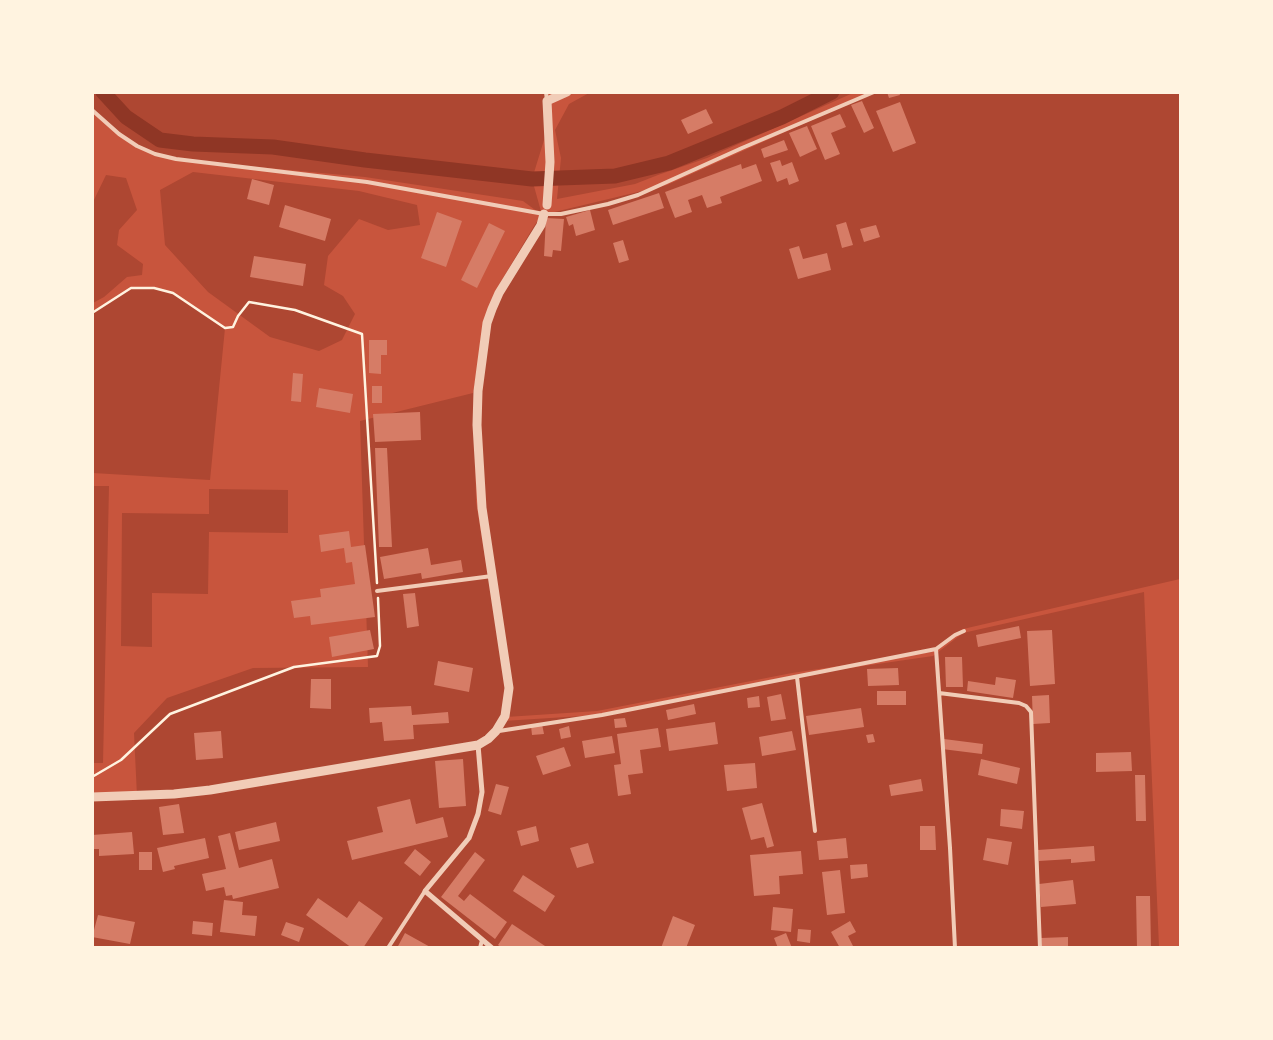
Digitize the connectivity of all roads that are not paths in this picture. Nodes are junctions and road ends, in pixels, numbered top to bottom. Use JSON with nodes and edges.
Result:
{"nodes":[{"id":1,"x":567,"y":92,"type":"edge"},
{"id":2,"x":874,"y":92,"type":"edge"},
{"id":3,"x":546,"y":97,"type":"edge"},
{"id":4,"x":92,"y":110,"type":"edge"},
{"id":5,"x":546,"y":209,"type":"junction"},
{"id":6,"x":492,"y":576,"type":"junction"},
{"id":7,"x":377,"y":590,"type":"road end"},
{"id":8,"x":964,"y":632,"type":"dead end"},
{"id":9,"x":936,"y":649,"type":"junction"},
{"id":10,"x":797,"y":677,"type":"junction"},
{"id":11,"x":939,"y":693,"type":"junction"},
{"id":12,"x":496,"y":731,"type":"junction"},
{"id":13,"x":478,"y":745,"type":"junction"},
{"id":14,"x":92,"y":797,"type":"edge"},
{"id":15,"x":815,"y":831,"type":"dead end"},
{"id":16,"x":425,"y":891,"type":"junction"},
{"id":17,"x":482,"y":940,"type":"junction"},
{"id":18,"x":388,"y":948,"type":"edge"},
{"id":19,"x":480,"y":948,"type":"edge"},
{"id":20,"x":492,"y":948,"type":"edge"},
{"id":21,"x":955,"y":948,"type":"edge"},
{"id":22,"x":1040,"y":948,"type":"edge"}],
"edges":[{"from":1,"to":3,"type":"street"},
{"from":2,"to":5,"type":"lane"},
{"from":3,"to":5,"type":"street"},
{"from":4,"to":5,"type":"lane"},
{"from":5,"to":6,"type":"street"},
{"from":6,"to":7,"type":"lane"},
{"from":6,"to":12,"type":"street"},
{"from":8,"to":9,"type":"lane"},
{"from":9,"to":10,"type":"lane"},
{"from":9,"to":11,"type":"lane"},
{"from":10,"to":12,"type":"lane"},
{"from":10,"to":15,"type":"lane"},
{"from":11,"to":21,"type":"lane"},
{"from":11,"to":22,"type":"lane"},
{"from":12,"to":13,"type":"street"},
{"from":13,"to":14,"type":"street"},
{"from":13,"to":16,"type":"street"},
{"from":16,"to":17,"type":"street"},
{"from":16,"to":18,"type":"lane"},
{"from":17,"to":19,"type":"lane"},
{"from":17,"to":20,"type":"street"}]}
